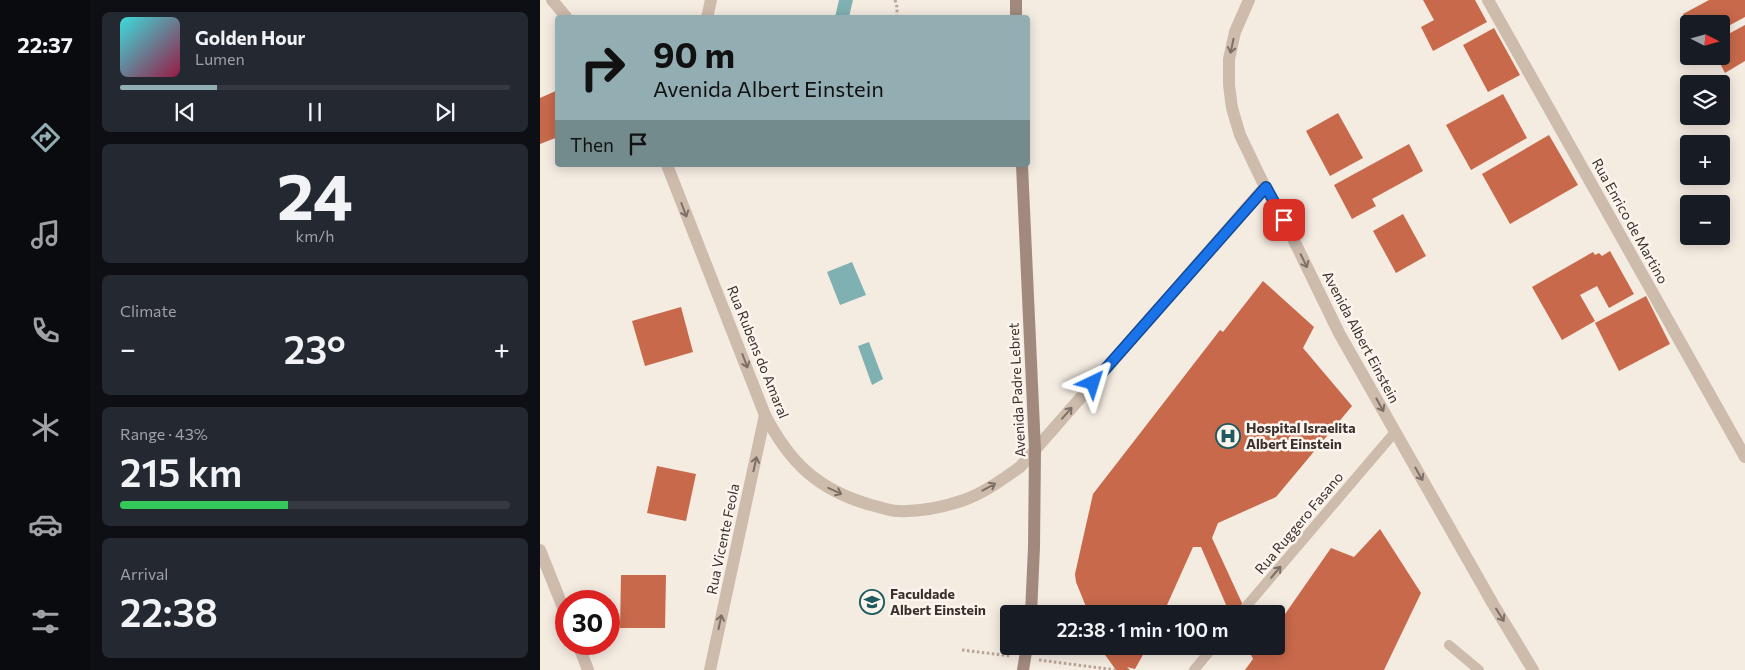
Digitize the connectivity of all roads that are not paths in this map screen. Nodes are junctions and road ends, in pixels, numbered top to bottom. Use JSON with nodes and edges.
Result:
{"nodes":[{"id":1,"x":552,"y":0,"type":"edge"},
{"id":2,"x":711,"y":0,"type":"edge"},
{"id":3,"x":1016,"y":0,"type":"edge"},
{"id":4,"x":1249,"y":0,"type":"edge"},
{"id":5,"x":1488,"y":0,"type":"edge"},
{"id":6,"x":564,"y":15,"type":"edge"},
{"id":7,"x":708,"y":15,"type":"edge"},
{"id":8,"x":1016,"y":15,"type":"edge"},
{"id":9,"x":668,"y":167,"type":"edge"},
{"id":10,"x":1022,"y":167,"type":"edge"},
{"id":11,"x":1266,"y":187,"type":"junction"},
{"id":12,"x":765,"y":415,"type":"junction"},
{"id":13,"x":1395,"y":432,"type":"junction"},
{"id":14,"x":1035,"y":450,"type":"junction"},
{"id":15,"x":1745,"y":457,"type":"edge"},
{"id":16,"x":540,"y":550,"type":"edge"},
{"id":17,"x":556,"y":590,"type":"edge"},
{"id":18,"x":1031,"y":605,"type":"edge"},
{"id":19,"x":1247,"y":605,"type":"edge"},
{"id":20,"x":1449,"y":645,"type":"dead end"},
{"id":21,"x":582,"y":655,"type":"edge"},
{"id":22,"x":1025,"y":655,"type":"edge"},
{"id":23,"x":1206,"y":655,"type":"edge"},
{"id":24,"x":588,"y":670,"type":"edge"},
{"id":25,"x":710,"y":670,"type":"edge"},
{"id":26,"x":1023,"y":670,"type":"edge"},
{"id":27,"x":1194,"y":670,"type":"edge"},
{"id":28,"x":1478,"y":670,"type":"edge"},
{"id":29,"x":1533,"y":670,"type":"edge"}],
"edges":[{"from":1,"to":6,"type":"street"},
{"from":2,"to":7,"type":"street"},
{"from":3,"to":8,"type":"main road"},
{"from":4,"to":11,"type":"street","name":"Avenida Albert Einstein","one_way":true},
{"from":5,"to":15,"type":"street","name":"Rua Enrico de Martino"},
{"from":9,"to":12,"type":"street","name":"Rua Rubens do Amaral","one_way":true},
{"from":10,"to":14,"type":"main road","name":"Avenida Padre Lebret"},
{"from":11,"to":13,"type":"street","name":"Avenida Albert Einstein","one_way":true},
{"from":14,"to":11,"type":"street","name":"Rua Rubens do Amaral","one_way":true},
{"from":12,"to":14,"type":"street","name":"Rua Rubens do Amaral","one_way":true},
{"from":25,"to":12,"type":"street","name":"Rua Vicente Feola","one_way":true},
{"from":19,"to":13,"type":"lane","name":"Rua Ruggero Fasano","one_way":true},
{"from":13,"to":29,"type":"street","name":"Avenida Albert Einstein","one_way":true},
{"from":14,"to":18,"type":"main road","name":"Avenida Padre Lebret"},
{"from":16,"to":17,"type":"street"},
{"from":20,"to":28,"type":"lane"},
{"from":21,"to":24,"type":"street"},
{"from":22,"to":26,"type":"main road"},
{"from":23,"to":27,"type":"lane"}]}
